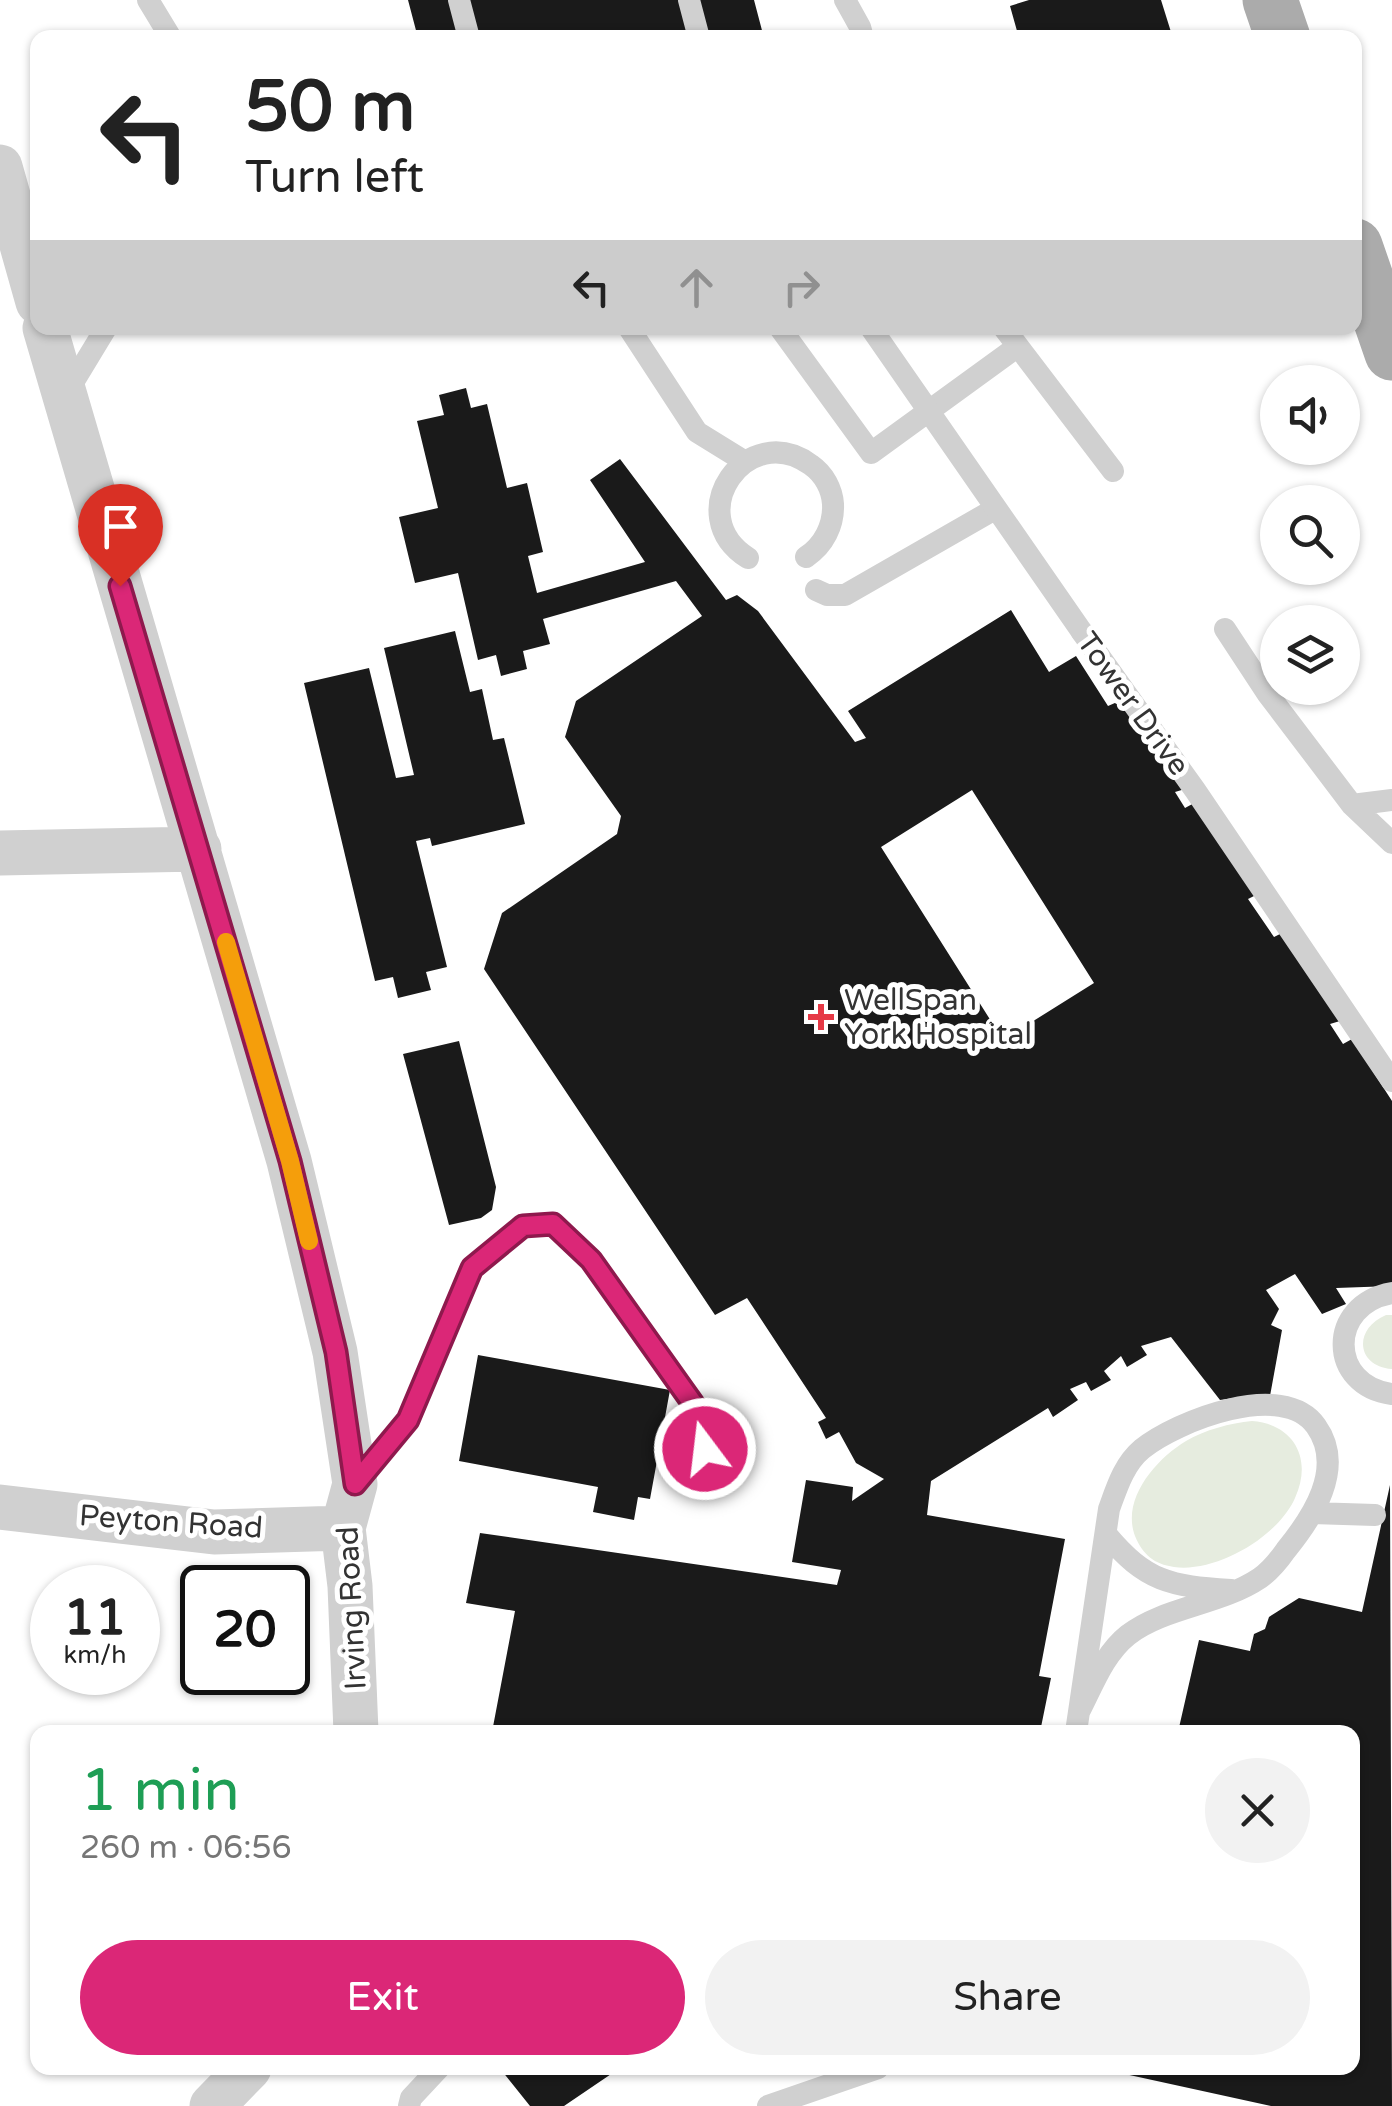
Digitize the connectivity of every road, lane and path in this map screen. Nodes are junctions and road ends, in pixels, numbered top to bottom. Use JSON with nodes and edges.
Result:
{"nodes":[{"id":1,"x":148,"y":0,"type":"edge"},
{"id":2,"x":459,"y":0,"type":"edge"},
{"id":3,"x":689,"y":0,"type":"edge"},
{"id":4,"x":845,"y":0,"type":"edge"},
{"id":5,"x":1270,"y":0,"type":"edge"},
{"id":6,"x":166,"y":30,"type":"edge"},
{"id":7,"x":468,"y":30,"type":"edge"},
{"id":8,"x":697,"y":30,"type":"edge"},
{"id":9,"x":861,"y":30,"type":"edge"},
{"id":10,"x":1280,"y":30,"type":"edge"},
{"id":11,"x":0,"y":166,"type":"edge"},
{"id":12,"x":1362,"y":266,"type":"edge"},
{"id":13,"x":30,"y":273,"type":"edge"},
{"id":14,"x":46,"y":335,"type":"edge"},
{"id":15,"x":102,"y":335,"type":"edge"},
{"id":16,"x":634,"y":335,"type":"edge"},
{"id":17,"x":785,"y":335,"type":"edge"},
{"id":18,"x":877,"y":335,"type":"edge"},
{"id":19,"x":1011,"y":337,"type":"edge"},
{"id":20,"x":1392,"y":353,"type":"edge"},
{"id":21,"x":64,"y":397,"type":"junction"},
{"id":22,"x":744,"y":462,"type":"junction"},
{"id":23,"x":1113,"y":471,"type":"dead end"},
{"id":24,"x":995,"y":508,"type":"junction"},
{"id":25,"x":806,"y":557,"type":"dead end"},
{"id":26,"x":748,"y":558,"type":"dead end"},
{"id":27,"x":816,"y":590,"type":"dead end"},
{"id":28,"x":1224,"y":629,"type":"dead end"},
{"id":29,"x":1392,"y":800,"type":"edge"},
{"id":30,"x":1352,"y":805,"type":"junction"},
{"id":31,"x":1392,"y":843,"type":"edge"},
{"id":32,"x":199,"y":849,"type":"junction"},
{"id":33,"x":0,"y":853,"type":"edge"},
{"id":34,"x":1392,"y":1082,"type":"edge"},
{"id":35,"x":1392,"y":1293,"type":"edge"},
{"id":36,"x":1392,"y":1394,"type":"edge"},
{"id":37,"x":704,"y":1475,"type":"dead end"},
{"id":38,"x":355,"y":1484,"type":"junction"},
{"id":39,"x":0,"y":1507,"type":"edge"},
{"id":40,"x":1312,"y":1513,"type":"junction"},
{"id":41,"x":1375,"y":1516,"type":"dead end"},
{"id":42,"x":343,"y":1528,"type":"junction"},
{"id":43,"x":1106,"y":1534,"type":"junction"},
{"id":44,"x":1234,"y":1590,"type":"junction"},
{"id":45,"x":1078,"y":1722,"type":"edge"},
{"id":46,"x":356,"y":1725,"type":"edge"},
{"id":47,"x":242,"y":2075,"type":"edge"},
{"id":48,"x":432,"y":2075,"type":"edge"},
{"id":49,"x":858,"y":2075,"type":"edge"},
{"id":50,"x":212,"y":2106,"type":"edge"},
{"id":51,"x":409,"y":2106,"type":"edge"},
{"id":52,"x":768,"y":2106,"type":"edge"}],
"edges":[{"from":1,"to":6,"type":"lane"},
{"from":2,"to":7,"type":"lane"},
{"from":3,"to":8,"type":"lane"},
{"from":4,"to":9,"type":"lane"},
{"from":5,"to":10,"type":"main road"},
{"from":11,"to":13,"type":"street"},
{"from":12,"to":20,"type":"main road"},
{"from":14,"to":21,"type":"street","name":"Irving Road"},
{"from":15,"to":21,"type":"lane"},
{"from":16,"to":22,"type":"lane"},
{"from":17,"to":19,"type":"lane"},
{"from":18,"to":24,"type":"lane","name":"Tower Drive","bridge":true},
{"from":19,"to":23,"type":"lane"},
{"from":21,"to":32,"type":"street","name":"Irving Road"},
{"from":22,"to":25,"type":"lane"},
{"from":22,"to":26,"type":"lane"},
{"from":24,"to":27,"type":"lane"},
{"from":24,"to":34,"type":"lane","name":"Tower Drive","bridge":true},
{"from":28,"to":30,"type":"lane"},
{"from":29,"to":30,"type":"lane"},
{"from":30,"to":31,"type":"lane"},
{"from":32,"to":33,"type":"street"},
{"from":32,"to":38,"type":"street","name":"Irving Road"},
{"from":35,"to":36,"type":"lane"},
{"from":37,"to":38,"type":"lane"},
{"from":38,"to":42,"type":"street","name":"Irving Road"},
{"from":39,"to":42,"type":"street","name":"Peyton Road"},
{"from":40,"to":41,"type":"lane"},
{"from":40,"to":43,"type":"lane"},
{"from":40,"to":44,"type":"lane"},
{"from":42,"to":46,"type":"street","name":"Irving Road"},
{"from":43,"to":44,"type":"lane"},
{"from":43,"to":45,"type":"lane"},
{"from":44,"to":45,"type":"lane"},
{"from":47,"to":50,"type":"street"},
{"from":48,"to":51,"type":"lane"},
{"from":49,"to":52,"type":"lane"}]}
